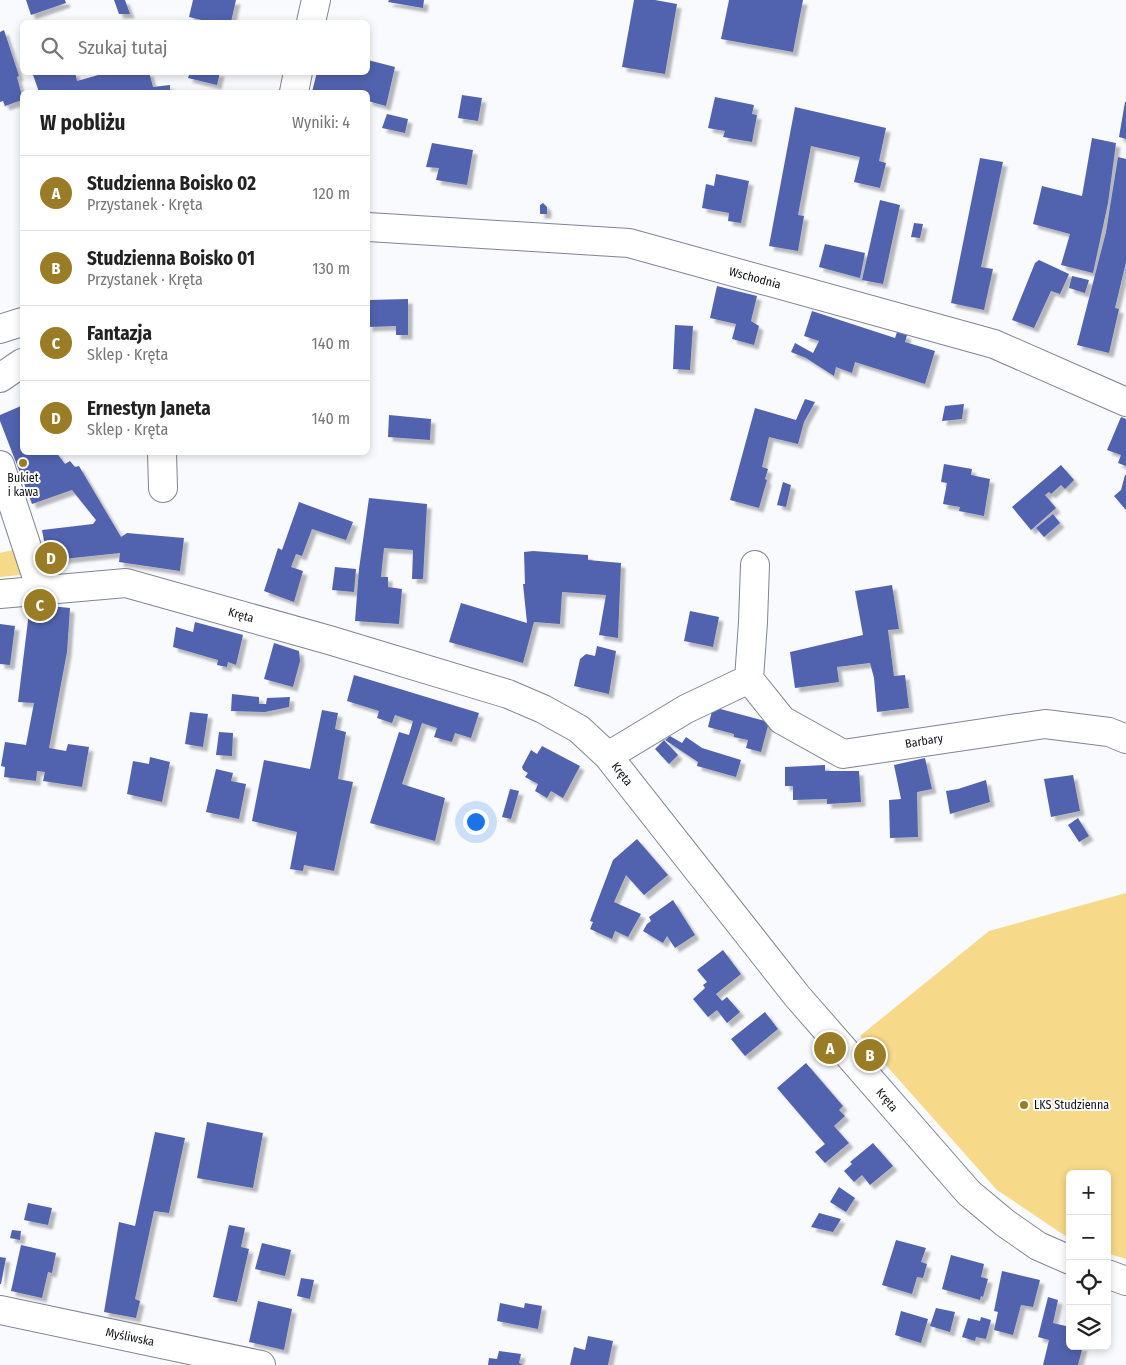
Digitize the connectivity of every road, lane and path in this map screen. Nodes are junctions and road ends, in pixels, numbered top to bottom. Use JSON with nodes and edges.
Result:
{"nodes":[{"id":1,"x":316,"y":0,"type":"edge"},
{"id":2,"x":311,"y":20,"type":"edge"},
{"id":3,"x":297,"y":75,"type":"edge"},
{"id":4,"x":294,"y":90,"type":"edge"},
{"id":5,"x":370,"y":227,"type":"edge"},
{"id":6,"x":20,"y":323,"type":"edge"},
{"id":7,"x":0,"y":329,"type":"edge"},
{"id":8,"x":20,"y":364,"type":"edge"},
{"id":9,"x":0,"y":378,"type":"edge"},
{"id":10,"x":1126,"y":402,"type":"edge"},
{"id":11,"x":162,"y":455,"type":"edge"},
{"id":12,"x":0,"y":465,"type":"edge"},
{"id":13,"x":163,"y":488,"type":"dead end"},
{"id":14,"x":755,"y":565,"type":"dead end"},
{"id":15,"x":41,"y":590,"type":"junction"},
{"id":16,"x":0,"y":594,"type":"edge"},
{"id":17,"x":748,"y":679,"type":"junction"},
{"id":18,"x":1126,"y":739,"type":"edge"},
{"id":19,"x":608,"y":756,"type":"junction"},
{"id":20,"x":1066,"y":1258,"type":"edge"},
{"id":21,"x":1111,"y":1275,"type":"edge"},
{"id":22,"x":1126,"y":1281,"type":"edge"},
{"id":23,"x":0,"y":1310,"type":"edge"},
{"id":24,"x":261,"y":1365,"type":"edge"}],
"edges":[{"from":1,"to":2,"type":"street"},
{"from":3,"to":4,"type":"street"},
{"from":5,"to":10,"type":"street","name":"Wschodnia"},
{"from":6,"to":7,"type":"street"},
{"from":8,"to":9,"type":"street"},
{"from":11,"to":13,"type":"street"},
{"from":12,"to":15,"type":"street"},
{"from":14,"to":17,"type":"street"},
{"from":15,"to":16,"type":"street","name":"Kręta"},
{"from":15,"to":19,"type":"street","name":"Kręta"},
{"from":17,"to":18,"type":"street","name":"Barbary"},
{"from":17,"to":19,"type":"street"},
{"from":19,"to":20,"type":"street","name":"Kręta"},
{"from":21,"to":22,"type":"street"},
{"from":23,"to":24,"type":"street","name":"Myśliwska"}]}
